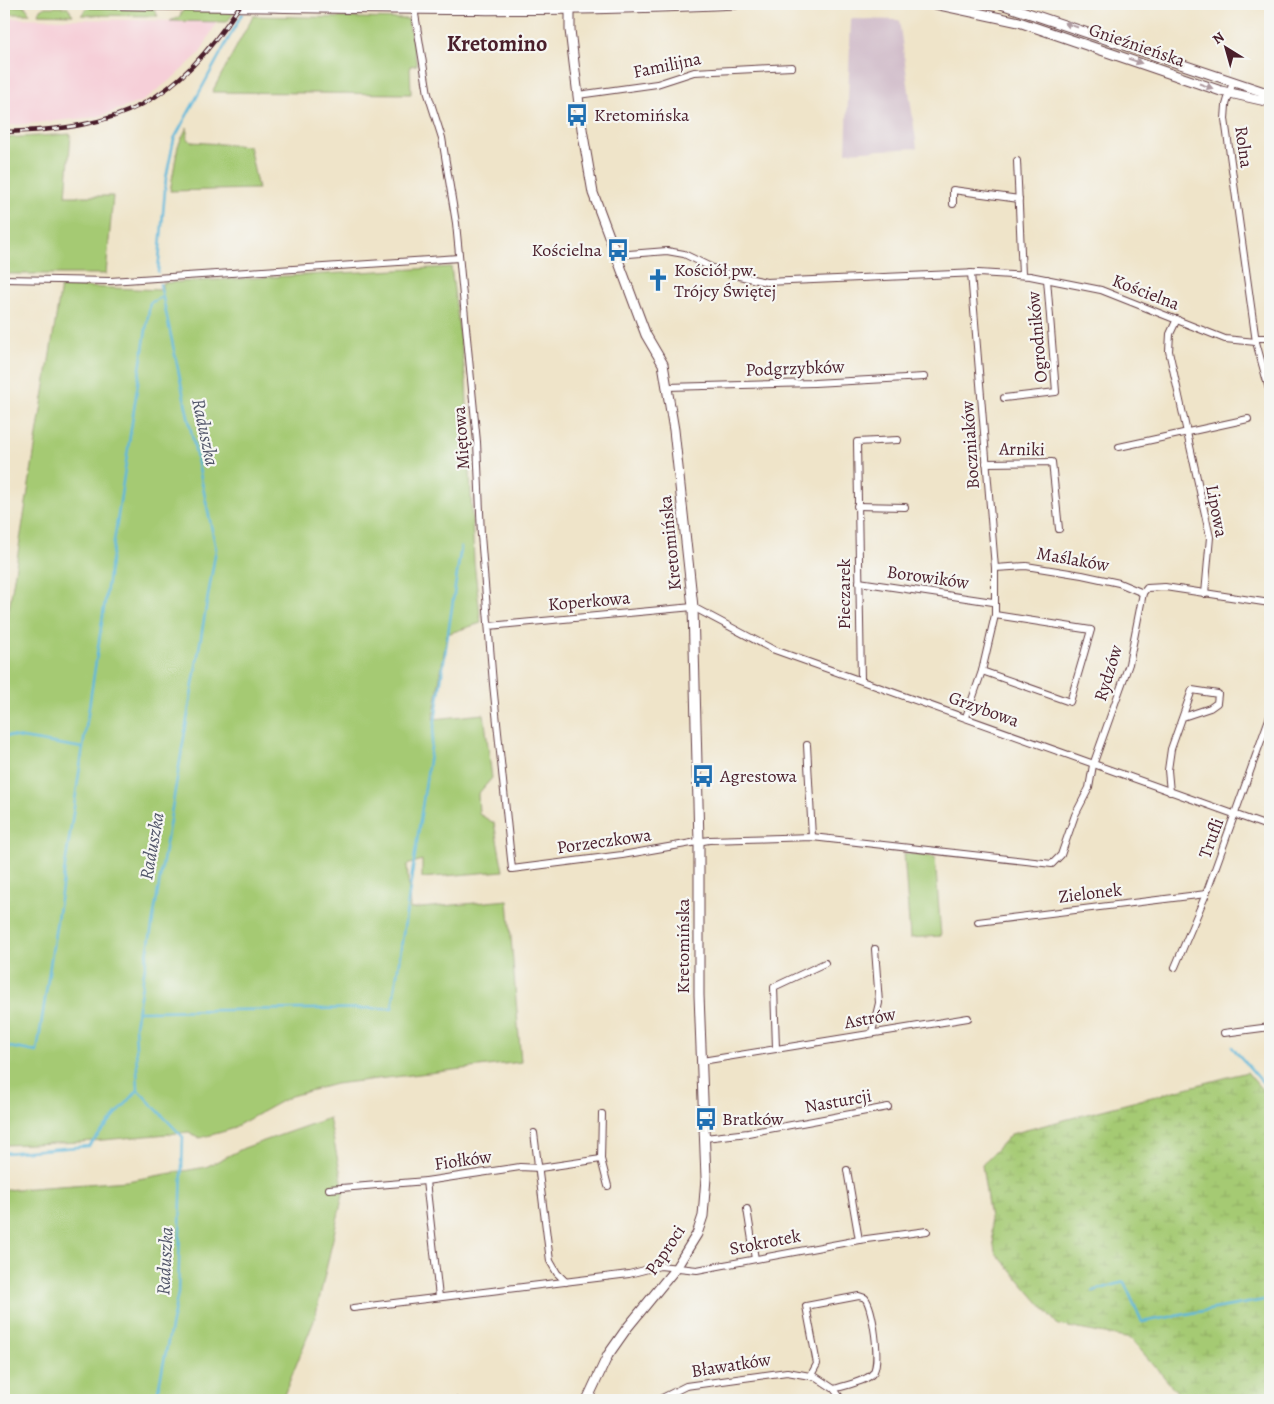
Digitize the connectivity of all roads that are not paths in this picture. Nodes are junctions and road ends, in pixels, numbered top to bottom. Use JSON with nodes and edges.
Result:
{"nodes":[{"id":1,"x":85,"y":4,"type":"edge"},
{"id":2,"x":736,"y":4,"type":"edge"},
{"id":3,"x":935,"y":4,"type":"edge"},
{"id":4,"x":1001,"y":4,"type":"edge"},
{"id":5,"x":569,"y":6,"type":"edge"},
{"id":6,"x":414,"y":8,"type":"junction"},
{"id":7,"x":792,"y":67,"type":"dead end"},
{"id":8,"x":1233,"y":81,"type":"junction"},
{"id":9,"x":1229,"y":93,"type":"junction"},
{"id":10,"x":1270,"y":94,"type":"edge"},
{"id":11,"x":578,"y":95,"type":"junction"},
{"id":12,"x":1270,"y":102,"type":"edge"},
{"id":13,"x":1017,"y":161,"type":"dead end"},
{"id":14,"x":1019,"y":199,"type":"junction"},
{"id":15,"x":953,"y":204,"type":"dead end"},
{"id":16,"x":616,"y":255,"type":"junction"},
{"id":17,"x":459,"y":258,"type":"junction"},
{"id":18,"x":970,"y":273,"type":"junction"},
{"id":19,"x":1022,"y":275,"type":"junction"},
{"id":20,"x":4,"y":279,"type":"edge"},
{"id":21,"x":1047,"y":279,"type":"junction"},
{"id":22,"x":1177,"y":319,"type":"junction"},
{"id":23,"x":1270,"y":338,"type":"edge"},
{"id":24,"x":1256,"y":340,"type":"junction"},
{"id":25,"x":924,"y":376,"type":"dead end"},
{"id":26,"x":667,"y":387,"type":"junction"},
{"id":27,"x":1270,"y":393,"type":"edge"},
{"id":28,"x":1004,"y":398,"type":"dead end"},
{"id":29,"x":1248,"y":419,"type":"dead end"},
{"id":30,"x":1186,"y":434,"type":"junction"},
{"id":31,"x":898,"y":440,"type":"dead end"},
{"id":32,"x":1119,"y":446,"type":"dead end"},
{"id":33,"x":986,"y":463,"type":"junction"},
{"id":34,"x":858,"y":506,"type":"junction"},
{"id":35,"x":905,"y":507,"type":"dead end"},
{"id":36,"x":1059,"y":529,"type":"dead end"},
{"id":37,"x":994,"y":568,"type":"junction"},
{"id":38,"x":859,"y":582,"type":"junction"},
{"id":39,"x":1145,"y":591,"type":"junction"},
{"id":40,"x":1205,"y":594,"type":"junction"},
{"id":41,"x":993,"y":602,"type":"junction"},
{"id":42,"x":1270,"y":603,"type":"edge"},
{"id":43,"x":693,"y":607,"type":"junction"},
{"id":44,"x":995,"y":616,"type":"junction"},
{"id":45,"x":489,"y":626,"type":"junction"},
{"id":46,"x":982,"y":671,"type":"junction"},
{"id":47,"x":861,"y":680,"type":"junction"},
{"id":48,"x":1270,"y":716,"type":"edge"},
{"id":49,"x":966,"y":717,"type":"junction"},
{"id":50,"x":1183,"y":717,"type":"junction"},
{"id":51,"x":807,"y":745,"type":"dead end"},
{"id":52,"x":1093,"y":766,"type":"junction"},
{"id":53,"x":1170,"y":792,"type":"junction"},
{"id":54,"x":1235,"y":816,"type":"junction"},
{"id":55,"x":1270,"y":828,"type":"edge"},
{"id":56,"x":812,"y":837,"type":"junction"},
{"id":57,"x":699,"y":842,"type":"junction"},
{"id":58,"x":512,"y":869,"type":"joint"},
{"id":59,"x":1206,"y":894,"type":"junction"},
{"id":60,"x":978,"y":922,"type":"dead end"},
{"id":61,"x":875,"y":949,"type":"dead end"},
{"id":62,"x":825,"y":963,"type":"dead end"},
{"id":63,"x":1175,"y":967,"type":"dead end"},
{"id":64,"x":968,"y":1018,"type":"dead end"},
{"id":65,"x":1270,"y":1027,"type":"edge"},
{"id":66,"x":872,"y":1032,"type":"junction"},
{"id":67,"x":1224,"y":1033,"type":"dead end"},
{"id":68,"x":776,"y":1048,"type":"junction"},
{"id":69,"x":702,"y":1061,"type":"junction"},
{"id":70,"x":704,"y":1096,"type":"joint"},
{"id":71,"x":888,"y":1107,"type":"dead end"},
{"id":72,"x":602,"y":1114,"type":"dead end"},
{"id":73,"x":534,"y":1133,"type":"dead end"},
{"id":74,"x":705,"y":1138,"type":"junction"},
{"id":75,"x":601,"y":1159,"type":"junction"},
{"id":76,"x":540,"y":1168,"type":"junction"},
{"id":77,"x":847,"y":1170,"type":"dead end"},
{"id":78,"x":426,"y":1180,"type":"junction"},
{"id":79,"x":608,"y":1186,"type":"dead end"},
{"id":80,"x":329,"y":1189,"type":"dead end"},
{"id":81,"x":747,"y":1209,"type":"dead end"},
{"id":82,"x":927,"y":1231,"type":"dead end"},
{"id":83,"x":859,"y":1240,"type":"junction"},
{"id":84,"x":755,"y":1259,"type":"junction"},
{"id":85,"x":676,"y":1268,"type":"junction"},
{"id":86,"x":566,"y":1282,"type":"junction"},
{"id":87,"x":439,"y":1297,"type":"junction"},
{"id":88,"x":353,"y":1308,"type":"dead end"},
{"id":89,"x":811,"y":1375,"type":"junction"},
{"id":90,"x":834,"y":1389,"type":"junction"},
{"id":91,"x":587,"y":1400,"type":"edge"},
{"id":92,"x":658,"y":1400,"type":"edge"},
{"id":93,"x":842,"y":1400,"type":"edge"}],
"edges":[{"from":1,"to":6,"type":"street"},
{"from":2,"to":5,"type":"street"},
{"from":3,"to":9,"type":"street","name":"Gnieźnieńska","one_way":true},
{"from":8,"to":4,"type":"street","name":"Gnieźnieńska","one_way":true},
{"from":5,"to":6,"type":"street"},
{"from":5,"to":11,"type":"street","name":"Kretomińska"},
{"from":6,"to":17,"type":"street","name":"Miętowa"},
{"from":7,"to":11,"type":"street","name":"Familijna"},
{"from":8,"to":9,"type":"street","name":"Rolna"},
{"from":8,"to":10,"type":"street","name":"Gnieźnieńska"},
{"from":9,"to":12,"type":"street","name":"Gnieźnieńska"},
{"from":9,"to":24,"type":"street","name":"Rolna"},
{"from":11,"to":16,"type":"street","name":"Kretomińska"},
{"from":13,"to":14,"type":"street"},
{"from":14,"to":15,"type":"street"},
{"from":14,"to":19,"type":"street"},
{"from":16,"to":18,"type":"street","name":"Kościelna"},
{"from":16,"to":26,"type":"street","name":"Kretomińska"},
{"from":17,"to":20,"type":"street"},
{"from":17,"to":45,"type":"street","name":"Miętowa"},
{"from":18,"to":19,"type":"street","name":"Kościelna"},
{"from":18,"to":33,"type":"street","name":"Boczniaków"},
{"from":19,"to":21,"type":"street","name":"Kościelna"},
{"from":21,"to":22,"type":"street","name":"Kościelna"},
{"from":21,"to":28,"type":"street","name":"Ogrodników"},
{"from":22,"to":24,"type":"street","name":"Kościelna"},
{"from":22,"to":30,"type":"street","name":"Lipowa"},
{"from":23,"to":24,"type":"street","name":"Kościelna"},
{"from":24,"to":27,"type":"street","name":"Rolna"},
{"from":25,"to":26,"type":"street","name":"Podgrzybków"},
{"from":26,"to":43,"type":"street","name":"Kretomińska"},
{"from":29,"to":30,"type":"street"},
{"from":30,"to":32,"type":"street"},
{"from":30,"to":40,"type":"street","name":"Lipowa"},
{"from":31,"to":34,"type":"street","name":"Pieczarek"},
{"from":33,"to":36,"type":"street","name":"Arniki"},
{"from":33,"to":37,"type":"street","name":"Boczniaków"},
{"from":34,"to":35,"type":"street"},
{"from":34,"to":38,"type":"street","name":"Pieczarek"},
{"from":37,"to":39,"type":"street","name":"Maślaków"},
{"from":37,"to":41,"type":"street","name":"Boczniaków"},
{"from":38,"to":41,"type":"street","name":"Borowików"},
{"from":38,"to":47,"type":"street","name":"Pieczarek"},
{"from":39,"to":40,"type":"street","name":"Maślaków"},
{"from":39,"to":52,"type":"street","name":"Rydzów"},
{"from":40,"to":42,"type":"street","name":"Maślaków"},
{"from":41,"to":44,"type":"street","name":"Boczniaków"},
{"from":43,"to":45,"type":"street","name":"Koperkowa"},
{"from":43,"to":47,"type":"street","name":"Grzybowa"},
{"from":43,"to":57,"type":"street","name":"Kretomińska"},
{"from":44,"to":46,"type":"street","name":"Boczniaków"},
{"from":44,"to":46,"type":"street"},
{"from":45,"to":58,"type":"street","name":"Miętowa"},
{"from":46,"to":49,"type":"street","name":"Boczniaków"},
{"from":47,"to":49,"type":"street","name":"Grzybowa"},
{"from":48,"to":54,"type":"street","name":"Trufli"},
{"from":49,"to":52,"type":"street","name":"Grzybowa"},
{"from":50,"to":50,"type":"street"},
{"from":50,"to":53,"type":"street"},
{"from":51,"to":56,"type":"street"},
{"from":52,"to":53,"type":"street","name":"Grzybowa"},
{"from":52,"to":56,"type":"street"},
{"from":53,"to":54,"type":"street","name":"Grzybowa"},
{"from":54,"to":55,"type":"street","name":"Grzybowa"},
{"from":54,"to":59,"type":"street","name":"Trufli"},
{"from":56,"to":57,"type":"street"},
{"from":57,"to":58,"type":"street","name":"Porzeczkowa"},
{"from":57,"to":69,"type":"street","name":"Kretomińska"},
{"from":59,"to":60,"type":"street","name":"Zielonek"},
{"from":59,"to":63,"type":"street","name":"Trufli"},
{"from":61,"to":66,"type":"street"},
{"from":62,"to":68,"type":"street"},
{"from":64,"to":66,"type":"street","name":"Astrów"},
{"from":65,"to":67,"type":"street"},
{"from":66,"to":68,"type":"street","name":"Astrów"},
{"from":68,"to":69,"type":"street","name":"Astrów"},
{"from":69,"to":70,"type":"street","name":"Kretomińska"},
{"from":70,"to":74,"type":"street","name":"Paproci"},
{"from":71,"to":74,"type":"street","name":"Nasturcji"},
{"from":72,"to":75,"type":"street"},
{"from":73,"to":76,"type":"street"},
{"from":74,"to":85,"type":"street","name":"Paproci"},
{"from":75,"to":76,"type":"street","name":"Fiołków"},
{"from":75,"to":79,"type":"street"},
{"from":76,"to":78,"type":"street","name":"Fiołków"},
{"from":76,"to":86,"type":"street"},
{"from":77,"to":83,"type":"street"},
{"from":78,"to":80,"type":"street","name":"Fiołków"},
{"from":78,"to":87,"type":"street"},
{"from":81,"to":84,"type":"street"},
{"from":82,"to":83,"type":"street","name":"Stokrotek"},
{"from":83,"to":84,"type":"street","name":"Stokrotek"},
{"from":84,"to":85,"type":"street","name":"Stokrotek"},
{"from":85,"to":86,"type":"street"},
{"from":85,"to":91,"type":"street","name":"Paproci"},
{"from":86,"to":87,"type":"street"},
{"from":87,"to":88,"type":"street"},
{"from":89,"to":90,"type":"street","name":"Bławatków"},
{"from":89,"to":90,"type":"street"},
{"from":89,"to":92,"type":"street","name":"Bławatków"},
{"from":90,"to":93,"type":"street","name":"Bławatków"}]}
